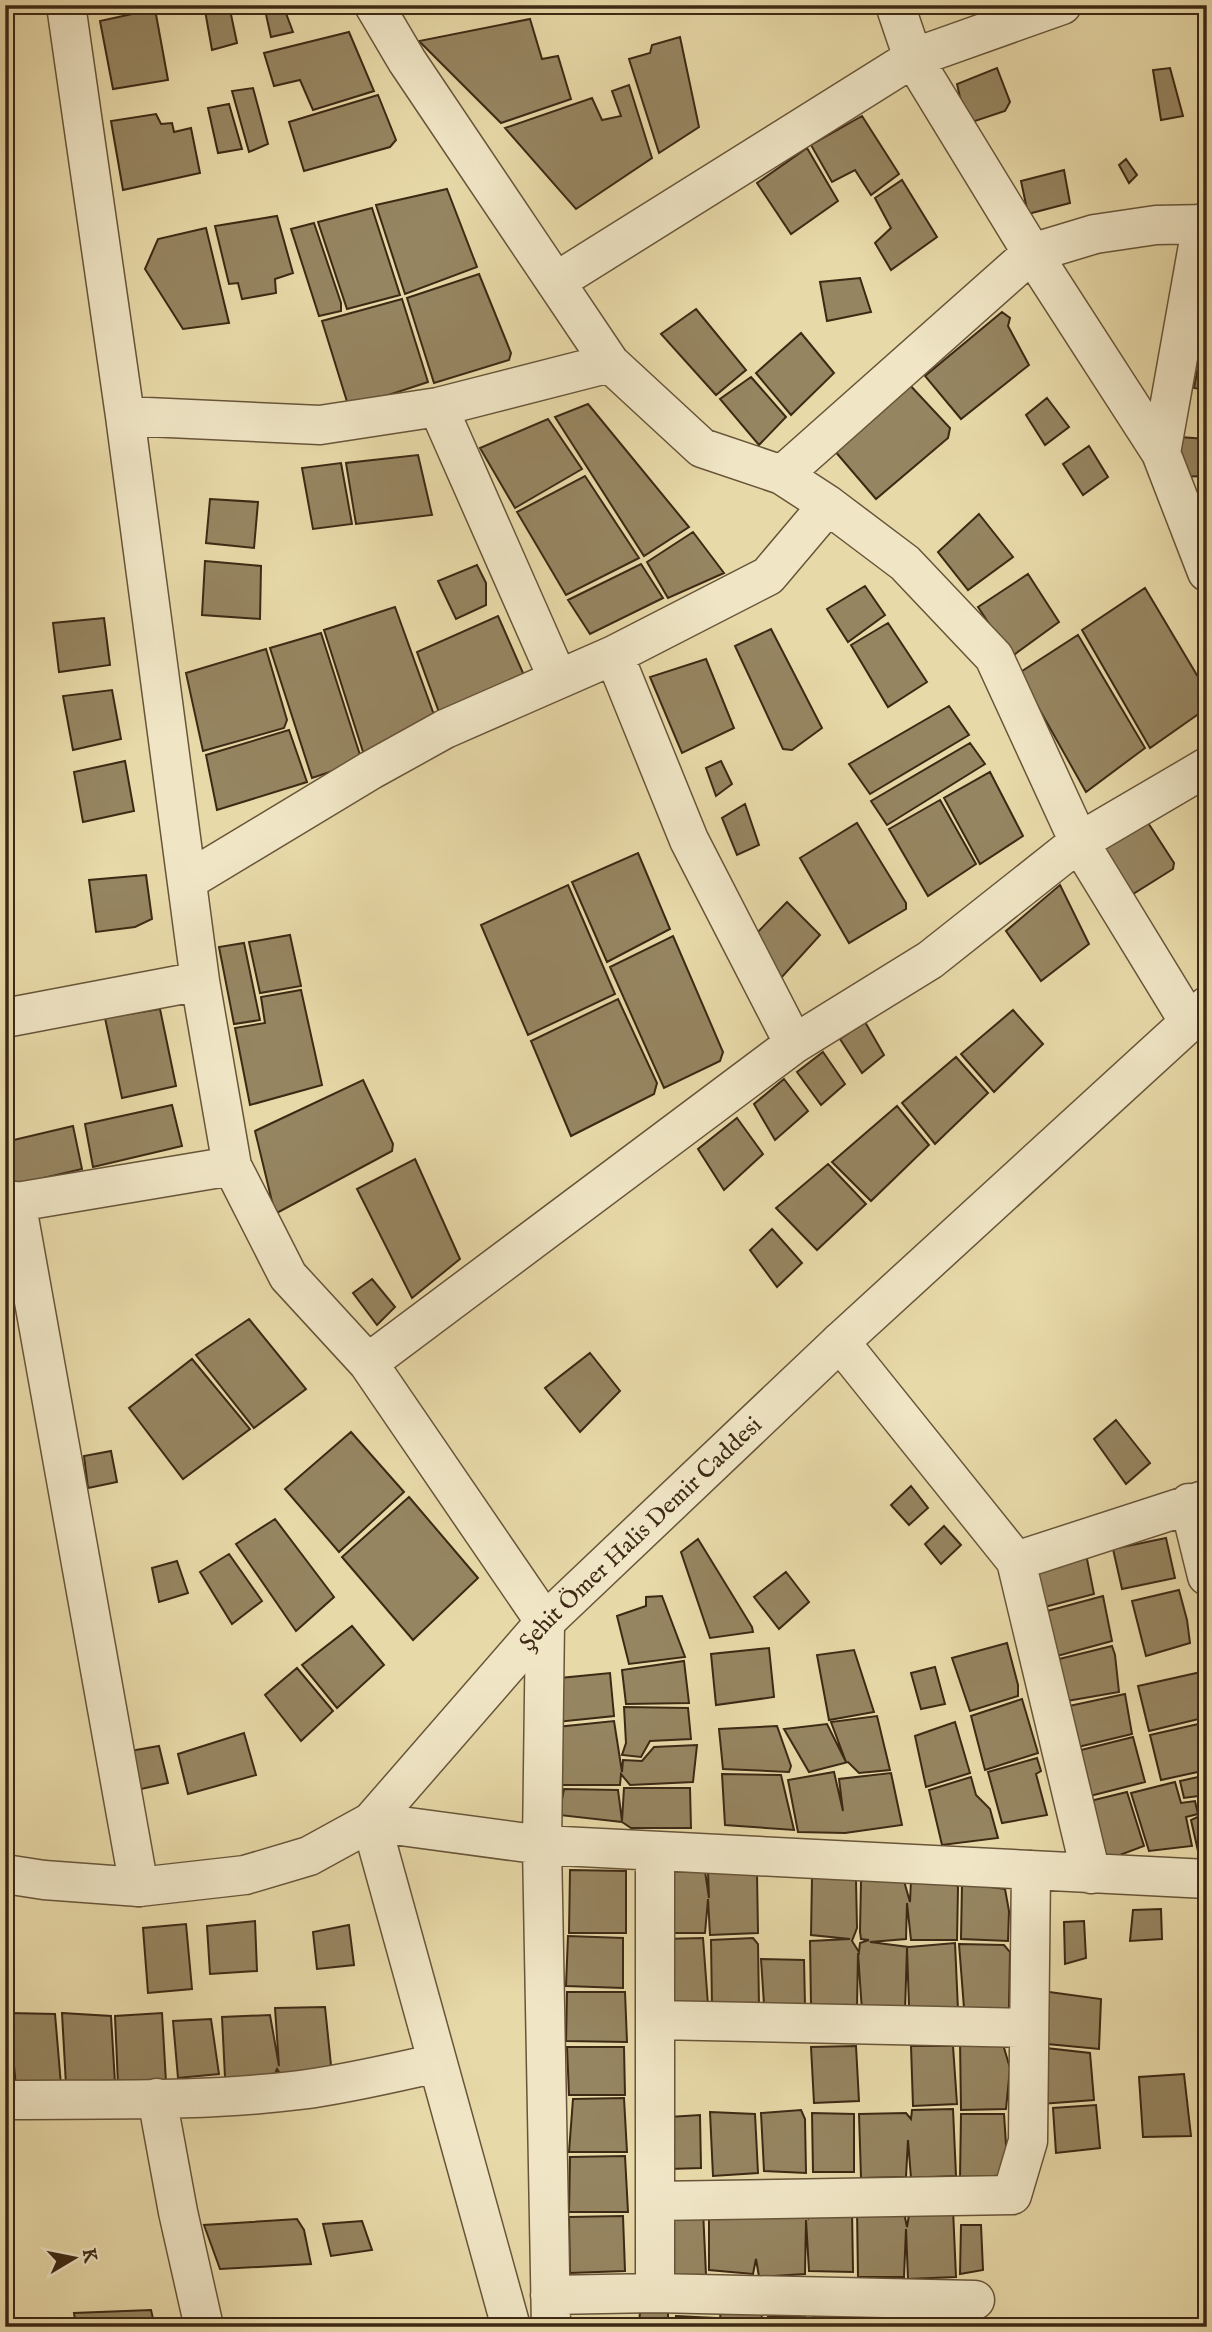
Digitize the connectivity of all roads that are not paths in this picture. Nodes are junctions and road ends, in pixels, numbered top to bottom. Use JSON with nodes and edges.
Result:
{"nodes":[{"id":1,"x":66,"y":5,"type":"edge"},
{"id":2,"x":374,"y":5,"type":"edge"},
{"id":3,"x":895,"y":5,"type":"edge"},
{"id":4,"x":1062,"y":5,"type":"edge"},
{"id":5,"x":913,"y":58,"type":"junction"},
{"id":6,"x":1205,"y":223,"type":"edge"},
{"id":7,"x":1032,"y":253,"type":"junction"},
{"id":8,"x":556,"y":281,"type":"junction"},
{"id":9,"x":610,"y":363,"type":"junction"},
{"id":10,"x":438,"y":407,"type":"junction"},
{"id":11,"x":125,"y":416,"type":"junction"},
{"id":12,"x":1161,"y":453,"type":"junction"},
{"id":13,"x":782,"y":475,"type":"junction"},
{"id":14,"x":828,"y":505,"type":"junction"},
{"id":15,"x":1207,"y":572,"type":"edge"},
{"id":16,"x":614,"y":655,"type":"junction"},
{"id":17,"x":558,"y":680,"type":"junction"},
{"id":18,"x":1207,"y":767,"type":"edge"},
{"id":19,"x":1079,"y":842,"type":"junction"},
{"id":20,"x":187,"y":881,"type":"junction"},
{"id":21,"x":200,"y":981,"type":"junction"},
{"id":22,"x":1198,"y":1014,"type":"edge"},
{"id":23,"x":5,"y":1018,"type":"edge"},
{"id":24,"x":794,"y":1044,"type":"junction"},
{"id":25,"x":232,"y":1166,"type":"junction"},
{"id":26,"x":10,"y":1202,"type":"edge"},
{"id":27,"x":840,"y":1342,"type":"junction"},
{"id":28,"x":368,"y":1363,"type":"junction"},
{"id":29,"x":1198,"y":1501,"type":"edge"},
{"id":30,"x":1016,"y":1561,"type":"junction"},
{"id":31,"x":1207,"y":1576,"type":"edge"},
{"id":32,"x":545,"y":1622,"type":"junction"},
{"id":33,"x":371,"y":1822,"type":"junction"},
{"id":34,"x":542,"y":1845,"type":"junction"},
{"id":35,"x":655,"y":1851,"type":"junction"},
{"id":36,"x":1031,"y":1870,"type":"junction"},
{"id":37,"x":5,"y":1874,"type":"edge"},
{"id":38,"x":1091,"y":1874,"type":"junction"},
{"id":39,"x":1207,"y":1879,"type":"edge"},
{"id":40,"x":139,"y":1887,"type":"junction"},
{"id":41,"x":655,"y":2020,"type":"junction"},
{"id":42,"x":1029,"y":2028,"type":"junction"},
{"id":43,"x":438,"y":2063,"type":"junction"},
{"id":44,"x":157,"y":2098,"type":"junction"},
{"id":45,"x":5,"y":2100,"type":"edge"},
{"id":46,"x":655,"y":2201,"type":"junction"},
{"id":47,"x":655,"y":2292,"type":"junction"},
{"id":48,"x":975,"y":2300,"type":"dead end"},
{"id":49,"x":550,"y":2311,"type":"edge"},
{"id":50,"x":204,"y":2327,"type":"edge"},
{"id":51,"x":511,"y":2327,"type":"edge"}],
"edges":[{"from":1,"to":11,"type":"street"},
{"from":2,"to":8,"type":"street"},
{"from":3,"to":5,"type":"street"},
{"from":4,"to":5,"type":"street"},
{"from":5,"to":7,"type":"street"},
{"from":5,"to":8,"type":"street"},
{"from":6,"to":7,"type":"street"},
{"from":6,"to":12,"type":"street"},
{"from":7,"to":12,"type":"street"},
{"from":7,"to":13,"type":"street"},
{"from":8,"to":9,"type":"street"},
{"from":9,"to":10,"type":"street"},
{"from":9,"to":13,"type":"street"},
{"from":10,"to":11,"type":"street"},
{"from":10,"to":17,"type":"street"},
{"from":11,"to":20,"type":"street"},
{"from":12,"to":15,"type":"street"},
{"from":13,"to":14,"type":"street"},
{"from":14,"to":16,"type":"street"},
{"from":14,"to":19,"type":"street"},
{"from":16,"to":17,"type":"street"},
{"from":16,"to":24,"type":"street"},
{"from":17,"to":20,"type":"street"},
{"from":18,"to":19,"type":"street"},
{"from":19,"to":22,"type":"street"},
{"from":19,"to":24,"type":"street"},
{"from":20,"to":21,"type":"street"},
{"from":21,"to":23,"type":"street"},
{"from":21,"to":25,"type":"street"},
{"from":22,"to":27,"type":"street","name":"Şehit Ömer Halis Demir Caddesi"},
{"from":24,"to":28,"type":"street"},
{"from":25,"to":26,"type":"street"},
{"from":25,"to":28,"type":"street"},
{"from":26,"to":40,"type":"street"},
{"from":27,"to":30,"type":"street"},
{"from":27,"to":32,"type":"street","name":"Şehit Ömer Halis Demir Caddesi"},
{"from":28,"to":32,"type":"street"},
{"from":29,"to":30,"type":"street"},
{"from":29,"to":31,"type":"street"},
{"from":30,"to":38,"type":"street"},
{"from":32,"to":33,"type":"street","name":"Şehit Ömer Halis Demir Caddesi"},
{"from":32,"to":34,"type":"street"},
{"from":33,"to":34,"type":"street"},
{"from":33,"to":40,"type":"street","name":"Şehit Ömer Halis Demir Caddesi"},
{"from":33,"to":43,"type":"street"},
{"from":34,"to":35,"type":"street"},
{"from":34,"to":49,"type":"street"},
{"from":35,"to":36,"type":"street"},
{"from":35,"to":41,"type":"street"},
{"from":36,"to":38,"type":"street"},
{"from":36,"to":42,"type":"street"},
{"from":37,"to":40,"type":"street","name":"Şehit Ömer Halis Demir Caddesi"},
{"from":38,"to":39,"type":"street"},
{"from":41,"to":42,"type":"street"},
{"from":41,"to":46,"type":"street"},
{"from":42,"to":46,"type":"street"},
{"from":43,"to":44,"type":"street"},
{"from":43,"to":51,"type":"street"},
{"from":44,"to":45,"type":"street"},
{"from":44,"to":50,"type":"street"},
{"from":46,"to":47,"type":"street"},
{"from":47,"to":48,"type":"street"},
{"from":47,"to":49,"type":"street"}]}
